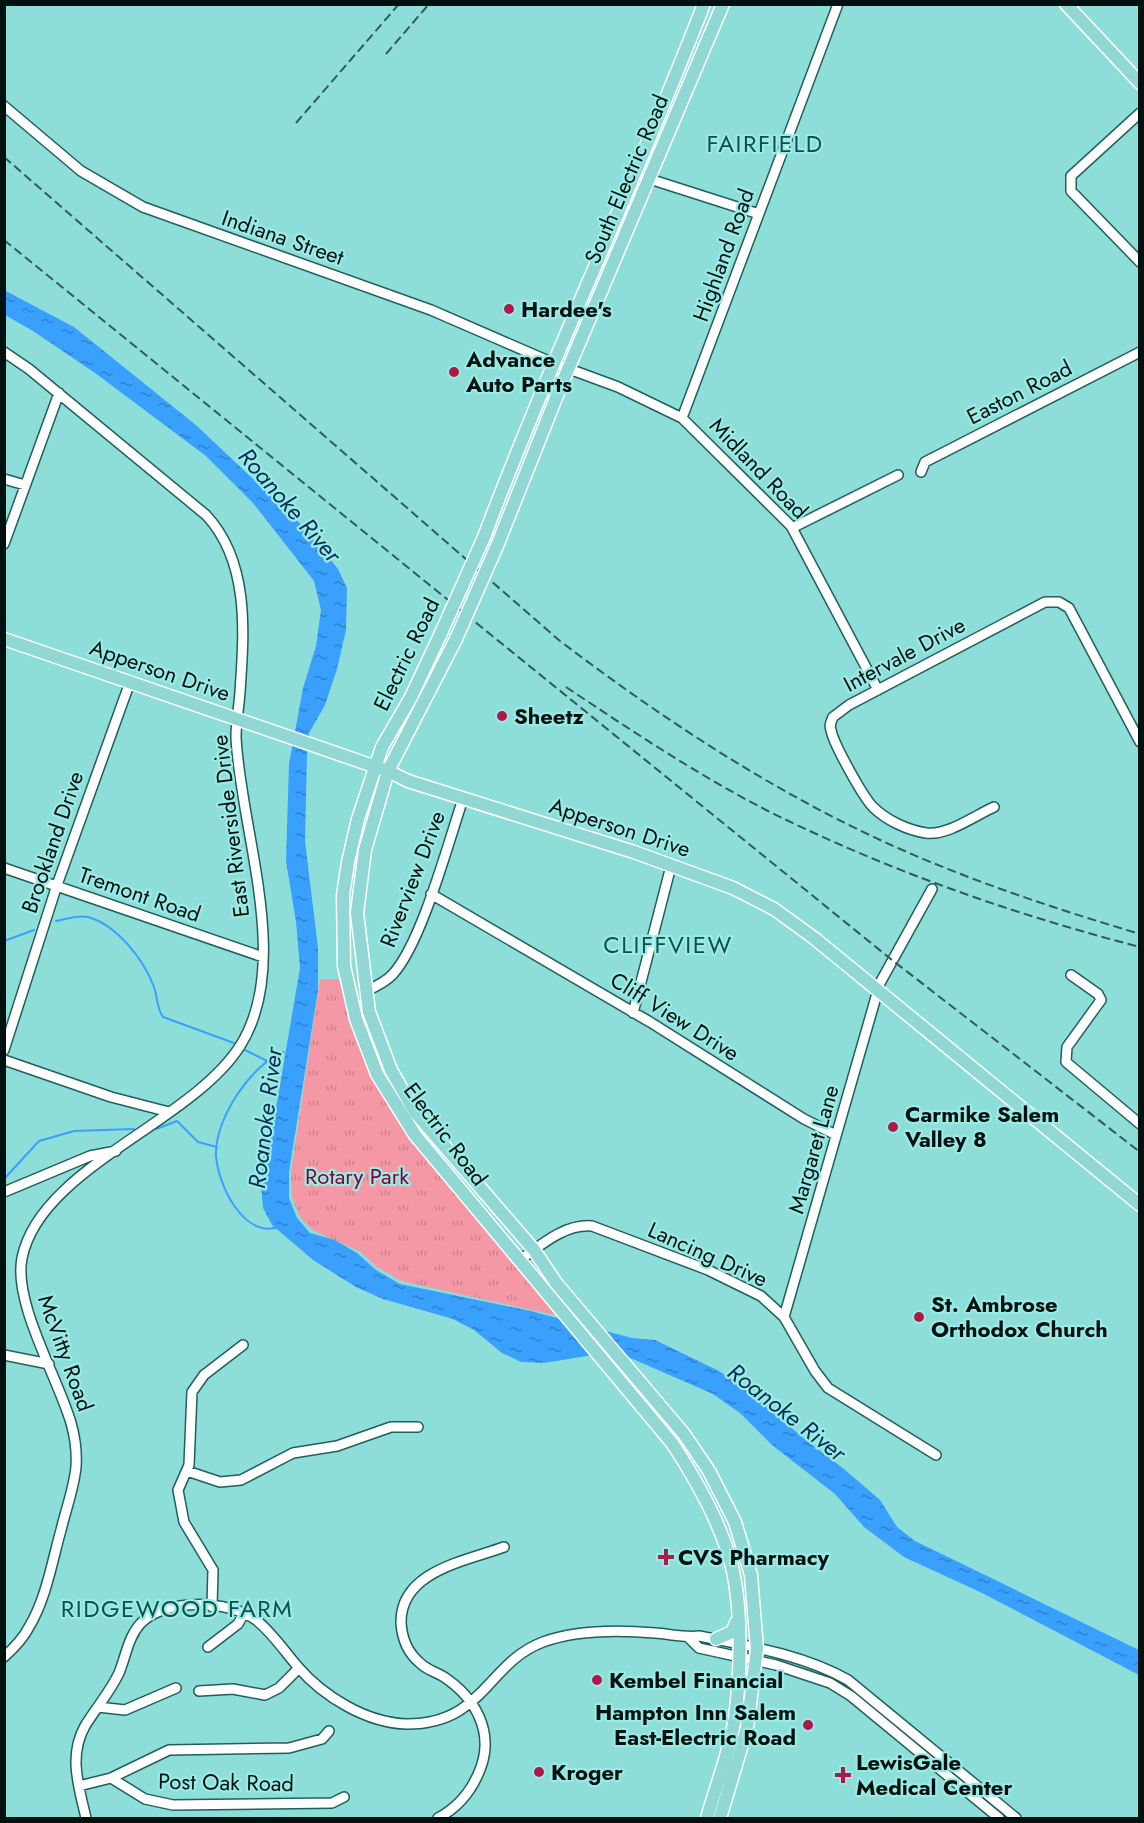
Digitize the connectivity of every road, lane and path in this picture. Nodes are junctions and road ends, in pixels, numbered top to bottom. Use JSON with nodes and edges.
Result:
{"nodes":[{"id":1,"x":704,"y":4,"type":"edge"},
{"id":2,"x":723,"y":4,"type":"edge"},
{"id":3,"x":838,"y":4,"type":"edge"},
{"id":4,"x":1066,"y":4,"type":"edge"},
{"id":5,"x":1140,"y":83,"type":"edge"},
{"id":6,"x":4,"y":106,"type":"edge"},
{"id":7,"x":1140,"y":113,"type":"edge"},
{"id":8,"x":634,"y":174,"type":"junction"},
{"id":9,"x":649,"y":178,"type":"junction"},
{"id":10,"x":759,"y":214,"type":"junction"},
{"id":11,"x":1140,"y":262,"type":"edge"},
{"id":12,"x":4,"y":352,"type":"edge"},
{"id":13,"x":1140,"y":352,"type":"edge"},
{"id":14,"x":553,"y":363,"type":"junction"},
{"id":15,"x":569,"y":369,"type":"junction"},
{"id":16,"x":58,"y":393,"type":"junction"},
{"id":17,"x":682,"y":417,"type":"junction"},
{"id":18,"x":921,"y":472,"type":"dead end"},
{"id":19,"x":898,"y":475,"type":"dead end"},
{"id":20,"x":4,"y":479,"type":"edge"},
{"id":21,"x":25,"y":485,"type":"junction"},
{"id":22,"x":792,"y":528,"type":"junction"},
{"id":23,"x":4,"y":544,"type":"edge"},
{"id":24,"x":4,"y":639,"type":"edge"},
{"id":25,"x":130,"y":682,"type":"junction"},
{"id":26,"x":878,"y":690,"type":"junction"},
{"id":27,"x":238,"y":719,"type":"junction"},
{"id":28,"x":1140,"y":742,"type":"edge"},
{"id":29,"x":375,"y":766,"type":"junction"},
{"id":30,"x":388,"y":771,"type":"junction"},
{"id":31,"x":463,"y":799,"type":"junction"},
{"id":32,"x":993,"y":807,"type":"dead end"},
{"id":33,"x":671,"y":866,"type":"junction"},
{"id":34,"x":4,"y":868,"type":"edge"},
{"id":35,"x":57,"y":885,"type":"junction"},
{"id":36,"x":932,"y":889,"type":"dead end"},
{"id":37,"x":431,"y":894,"type":"junction"},
{"id":38,"x":263,"y":957,"type":"junction"},
{"id":39,"x":1071,"y":975,"type":"dead end"},
{"id":40,"x":366,"y":991,"type":"junction"},
{"id":41,"x":879,"y":991,"type":"junction"},
{"id":42,"x":633,"y":1012,"type":"junction"},
{"id":43,"x":4,"y":1050,"type":"edge"},
{"id":44,"x":4,"y":1060,"type":"edge"},
{"id":45,"x":169,"y":1112,"type":"junction"},
{"id":46,"x":1140,"y":1124,"type":"edge"},
{"id":47,"x":836,"y":1135,"type":"junction"},
{"id":48,"x":118,"y":1151,"type":"junction"},
{"id":49,"x":4,"y":1192,"type":"edge"},
{"id":50,"x":1140,"y":1205,"type":"edge"},
{"id":51,"x":534,"y":1250,"type":"junction"},
{"id":52,"x":520,"y":1260,"type":"junction"},
{"id":53,"x":552,"y":1287,"type":"junction"},
{"id":54,"x":784,"y":1317,"type":"junction"},
{"id":55,"x":243,"y":1345,"type":"dead end"},
{"id":56,"x":4,"y":1355,"type":"edge"},
{"id":57,"x":49,"y":1364,"type":"junction"},
{"id":58,"x":418,"y":1427,"type":"dead end"},
{"id":59,"x":936,"y":1455,"type":"dead end"},
{"id":60,"x":187,"y":1472,"type":"junction"},
{"id":61,"x":504,"y":1547,"type":"dead end"},
{"id":62,"x":212,"y":1607,"type":"junction"},
{"id":63,"x":244,"y":1613,"type":"junction"},
{"id":64,"x":737,"y":1620,"type":"junction"},
{"id":65,"x":689,"y":1638,"type":"junction"},
{"id":66,"x":716,"y":1639,"type":"junction"},
{"id":67,"x":739,"y":1644,"type":"junction"},
{"id":68,"x":208,"y":1647,"type":"dead end"},
{"id":69,"x":756,"y":1655,"type":"junction"},
{"id":70,"x":4,"y":1657,"type":"edge"},
{"id":71,"x":738,"y":1658,"type":"junction"},
{"id":72,"x":299,"y":1668,"type":"junction"},
{"id":73,"x":851,"y":1682,"type":"junction"},
{"id":74,"x":176,"y":1688,"type":"dead end"},
{"id":75,"x":199,"y":1691,"type":"dead end"},
{"id":76,"x":845,"y":1692,"type":"junction"},
{"id":77,"x":472,"y":1702,"type":"junction"},
{"id":78,"x":98,"y":1707,"type":"junction"},
{"id":79,"x":329,"y":1731,"type":"dead end"},
{"id":80,"x":926,"y":1744,"type":"junction"},
{"id":81,"x":918,"y":1751,"type":"junction"},
{"id":82,"x":111,"y":1778,"type":"junction"},
{"id":83,"x":79,"y":1786,"type":"junction"},
{"id":84,"x":344,"y":1797,"type":"dead end"},
{"id":85,"x":86,"y":1818,"type":"edge"},
{"id":86,"x":438,"y":1818,"type":"edge"},
{"id":87,"x":706,"y":1818,"type":"edge"},
{"id":88,"x":720,"y":1818,"type":"edge"},
{"id":89,"x":999,"y":1818,"type":"edge"},
{"id":90,"x":1016,"y":1818,"type":"edge"}],
"edges":[{"from":1,"to":8,"type":"main road","name":"South Electric Road"},
{"from":2,"to":9,"type":"main road","name":"South Electric Road"},
{"from":3,"to":10,"type":"street","name":"Highland Road"},
{"from":4,"to":5,"type":"main road"},
{"from":6,"to":14,"type":"street","name":"Indiana Street"},
{"from":7,"to":11,"type":"street"},
{"from":8,"to":9,"type":"street"},
{"from":8,"to":14,"type":"main road","name":"South Electric Road"},
{"from":9,"to":10,"type":"street"},
{"from":9,"to":15,"type":"main road","name":"South Electric Road"},
{"from":10,"to":17,"type":"street","name":"Highland Road"},
{"from":12,"to":16,"type":"street","name":"East Riverside Drive"},
{"from":13,"to":18,"type":"street","name":"Easton Road"},
{"from":14,"to":15,"type":"street","name":"Indiana Street"},
{"from":14,"to":29,"type":"main road","name":"Electric Road","bridge":true},
{"from":15,"to":17,"type":"street","name":"Midland Road"},
{"from":15,"to":30,"type":"main road","name":"Electric Road","bridge":true},
{"from":16,"to":21,"type":"street"},
{"from":16,"to":27,"type":"street","name":"East Riverside Drive"},
{"from":17,"to":22,"type":"street","name":"Midland Road"},
{"from":19,"to":22,"type":"street"},
{"from":20,"to":21,"type":"street"},
{"from":21,"to":23,"type":"street"},
{"from":22,"to":26,"type":"street","name":"Midland Road"},
{"from":24,"to":25,"type":"main road","name":"Apperson Drive"},
{"from":25,"to":27,"type":"main road","name":"Apperson Drive"},
{"from":25,"to":35,"type":"street","name":"Brookland Drive"},
{"from":26,"to":28,"type":"street","name":"Intervale Drive"},
{"from":26,"to":32,"type":"street","name":"Intervale Drive"},
{"from":27,"to":29,"type":"main road","name":"Apperson Drive"},
{"from":27,"to":38,"type":"street","name":"East Riverside Drive"},
{"from":29,"to":30,"type":"main road","name":"Apperson Drive"},
{"from":29,"to":52,"type":"main road","name":"Electric Road"},
{"from":30,"to":31,"type":"main road","name":"Apperson Drive"},
{"from":30,"to":40,"type":"main road","name":"Electric Road"},
{"from":31,"to":33,"type":"main road","name":"Apperson Drive"},
{"from":31,"to":37,"type":"street","name":"Riverview Drive"},
{"from":33,"to":41,"type":"main road","name":"Apperson Drive"},
{"from":33,"to":42,"type":"street"},
{"from":34,"to":35,"type":"street","name":"Tremont Road"},
{"from":35,"to":38,"type":"street","name":"Tremont Road"},
{"from":35,"to":43,"type":"street","name":"Brookland Drive"},
{"from":36,"to":41,"type":"street","name":"Margaret Lane"},
{"from":37,"to":40,"type":"street","name":"Riverview Drive"},
{"from":37,"to":42,"type":"street","name":"Cliff View Drive"},
{"from":38,"to":45,"type":"street","name":"East Riverside Drive"},
{"from":39,"to":46,"type":"street"},
{"from":40,"to":51,"type":"main road","name":"Electric Road"},
{"from":41,"to":47,"type":"street","name":"Margaret Lane"},
{"from":41,"to":50,"type":"main road","name":"Apperson Drive"},
{"from":42,"to":47,"type":"street","name":"Cliff View Drive"},
{"from":44,"to":45,"type":"street"},
{"from":45,"to":48,"type":"street","name":"McVitty Road"},
{"from":47,"to":54,"type":"street","name":"Margaret Lane"},
{"from":48,"to":49,"type":"street"},
{"from":48,"to":57,"type":"street","name":"McVitty Road"},
{"from":51,"to":52,"type":"street","name":"Lancing Drive"},
{"from":51,"to":53,"type":"main road","name":"Electric Road"},
{"from":51,"to":54,"type":"street","name":"Lancing Drive"},
{"from":52,"to":53,"type":"main road","name":"Electric Road"},
{"from":53,"to":64,"type":"main road","name":"Electric Road"},
{"from":53,"to":69,"type":"main road","name":"Electric Road"},
{"from":54,"to":59,"type":"street","name":"Lancing Drive"},
{"from":55,"to":60,"type":"street"},
{"from":56,"to":57,"type":"street"},
{"from":57,"to":70,"type":"street","name":"McVitty Road"},
{"from":58,"to":60,"type":"street"},
{"from":60,"to":62,"type":"street"},
{"from":61,"to":77,"type":"street"},
{"from":62,"to":63,"type":"street"},
{"from":62,"to":78,"type":"street"},
{"from":63,"to":68,"type":"street"},
{"from":63,"to":72,"type":"street"},
{"from":64,"to":66,"type":"main road"},
{"from":64,"to":67,"type":"main road","name":"Electric Road"},
{"from":65,"to":66,"type":"street"},
{"from":65,"to":71,"type":"street"},
{"from":65,"to":77,"type":"street"},
{"from":66,"to":67,"type":"street"},
{"from":67,"to":69,"type":"street"},
{"from":67,"to":71,"type":"main road","name":"Electric Road"},
{"from":69,"to":71,"type":"street"},
{"from":69,"to":73,"type":"street"},
{"from":69,"to":76,"type":"street"},
{"from":69,"to":88,"type":"main road","name":"Electric Road"},
{"from":71,"to":87,"type":"main road","name":"Electric Road"},
{"from":72,"to":75,"type":"street"},
{"from":72,"to":77,"type":"street"},
{"from":73,"to":76,"type":"street"},
{"from":73,"to":80,"type":"street"},
{"from":74,"to":78,"type":"street"},
{"from":76,"to":81,"type":"street"},
{"from":77,"to":86,"type":"street"},
{"from":78,"to":83,"type":"street"},
{"from":79,"to":82,"type":"street"},
{"from":80,"to":81,"type":"street"},
{"from":80,"to":90,"type":"street"},
{"from":81,"to":89,"type":"street"},
{"from":82,"to":83,"type":"street"},
{"from":82,"to":84,"type":"street","name":"Post Oak Road"},
{"from":83,"to":85,"type":"street"}]}
